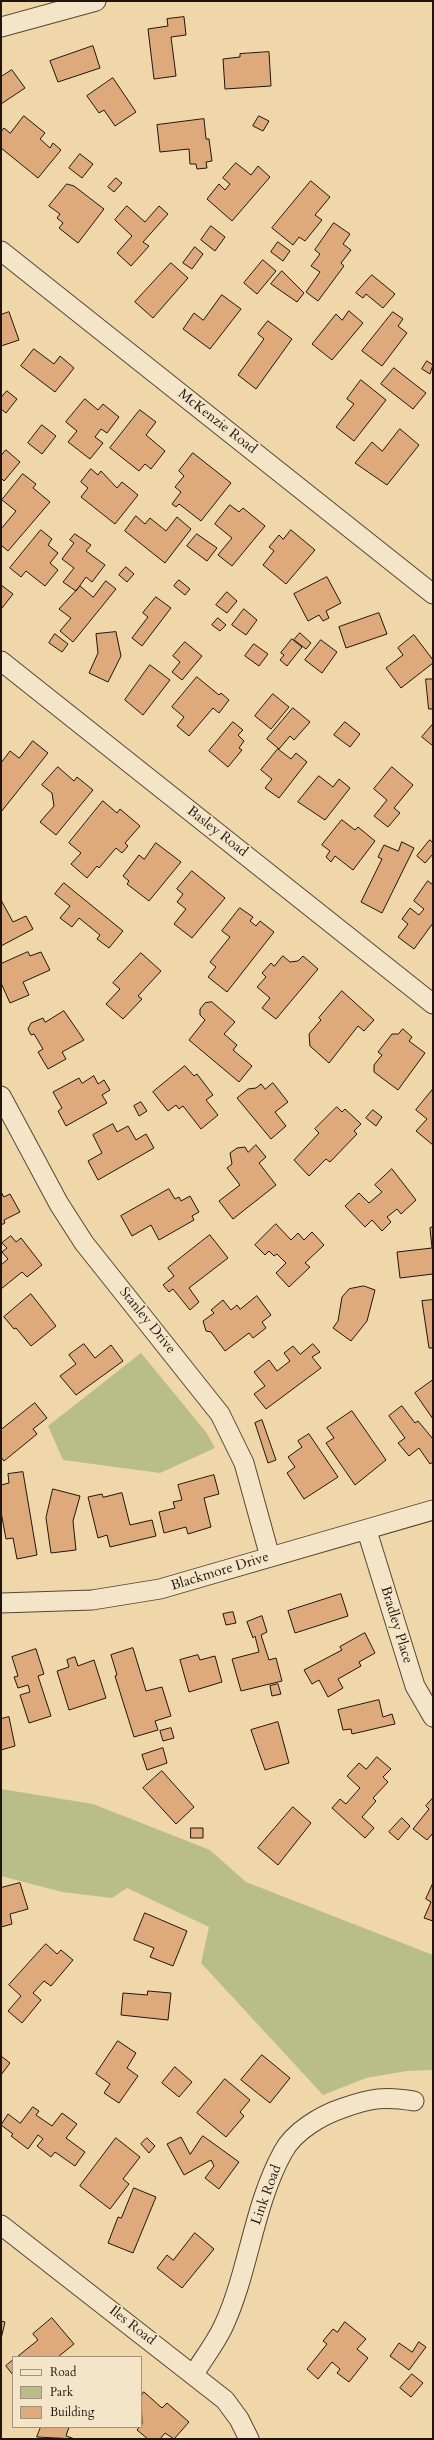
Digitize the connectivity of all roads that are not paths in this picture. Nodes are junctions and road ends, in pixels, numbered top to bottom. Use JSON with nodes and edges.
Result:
{"nodes":[{"id":1,"x":96,"y":1,"type":"edge"},
{"id":2,"x":1,"y":27,"type":"edge"},
{"id":3,"x":1,"y":251,"type":"edge"},
{"id":4,"x":433,"y":594,"type":"edge"},
{"id":5,"x":1,"y":661,"type":"edge"},
{"id":6,"x":433,"y":1004,"type":"edge"},
{"id":7,"x":1,"y":1096,"type":"edge"},
{"id":8,"x":433,"y":1510,"type":"edge"},
{"id":9,"x":368,"y":1531,"type":"junction"},
{"id":10,"x":270,"y":1557,"type":"junction"},
{"id":11,"x":1,"y":1603,"type":"edge"},
{"id":12,"x":433,"y":1717,"type":"edge"},
{"id":13,"x":414,"y":2101,"type":"dead end"},
{"id":14,"x":1,"y":2225,"type":"edge"},
{"id":15,"x":194,"y":2374,"type":"junction"},
{"id":16,"x":249,"y":2439,"type":"edge"}],
"edges":[{"from":1,"to":2,"type":"street"},
{"from":3,"to":4,"type":"street","name":"McKenzie Road"},
{"from":5,"to":6,"type":"street","name":"Basley Road"},
{"from":7,"to":10,"type":"street","name":"Stanley Drive"},
{"from":8,"to":9,"type":"street","name":"Blackmore Drive"},
{"from":9,"to":10,"type":"street","name":"Blackmore Drive"},
{"from":9,"to":12,"type":"street","name":"Bradley Place"},
{"from":10,"to":11,"type":"street","name":"Blackmore Drive"},
{"from":13,"to":15,"type":"street","name":"Link Road"},
{"from":14,"to":15,"type":"street","name":"Iles Road"},
{"from":15,"to":16,"type":"street","name":"Iles Road"}]}
